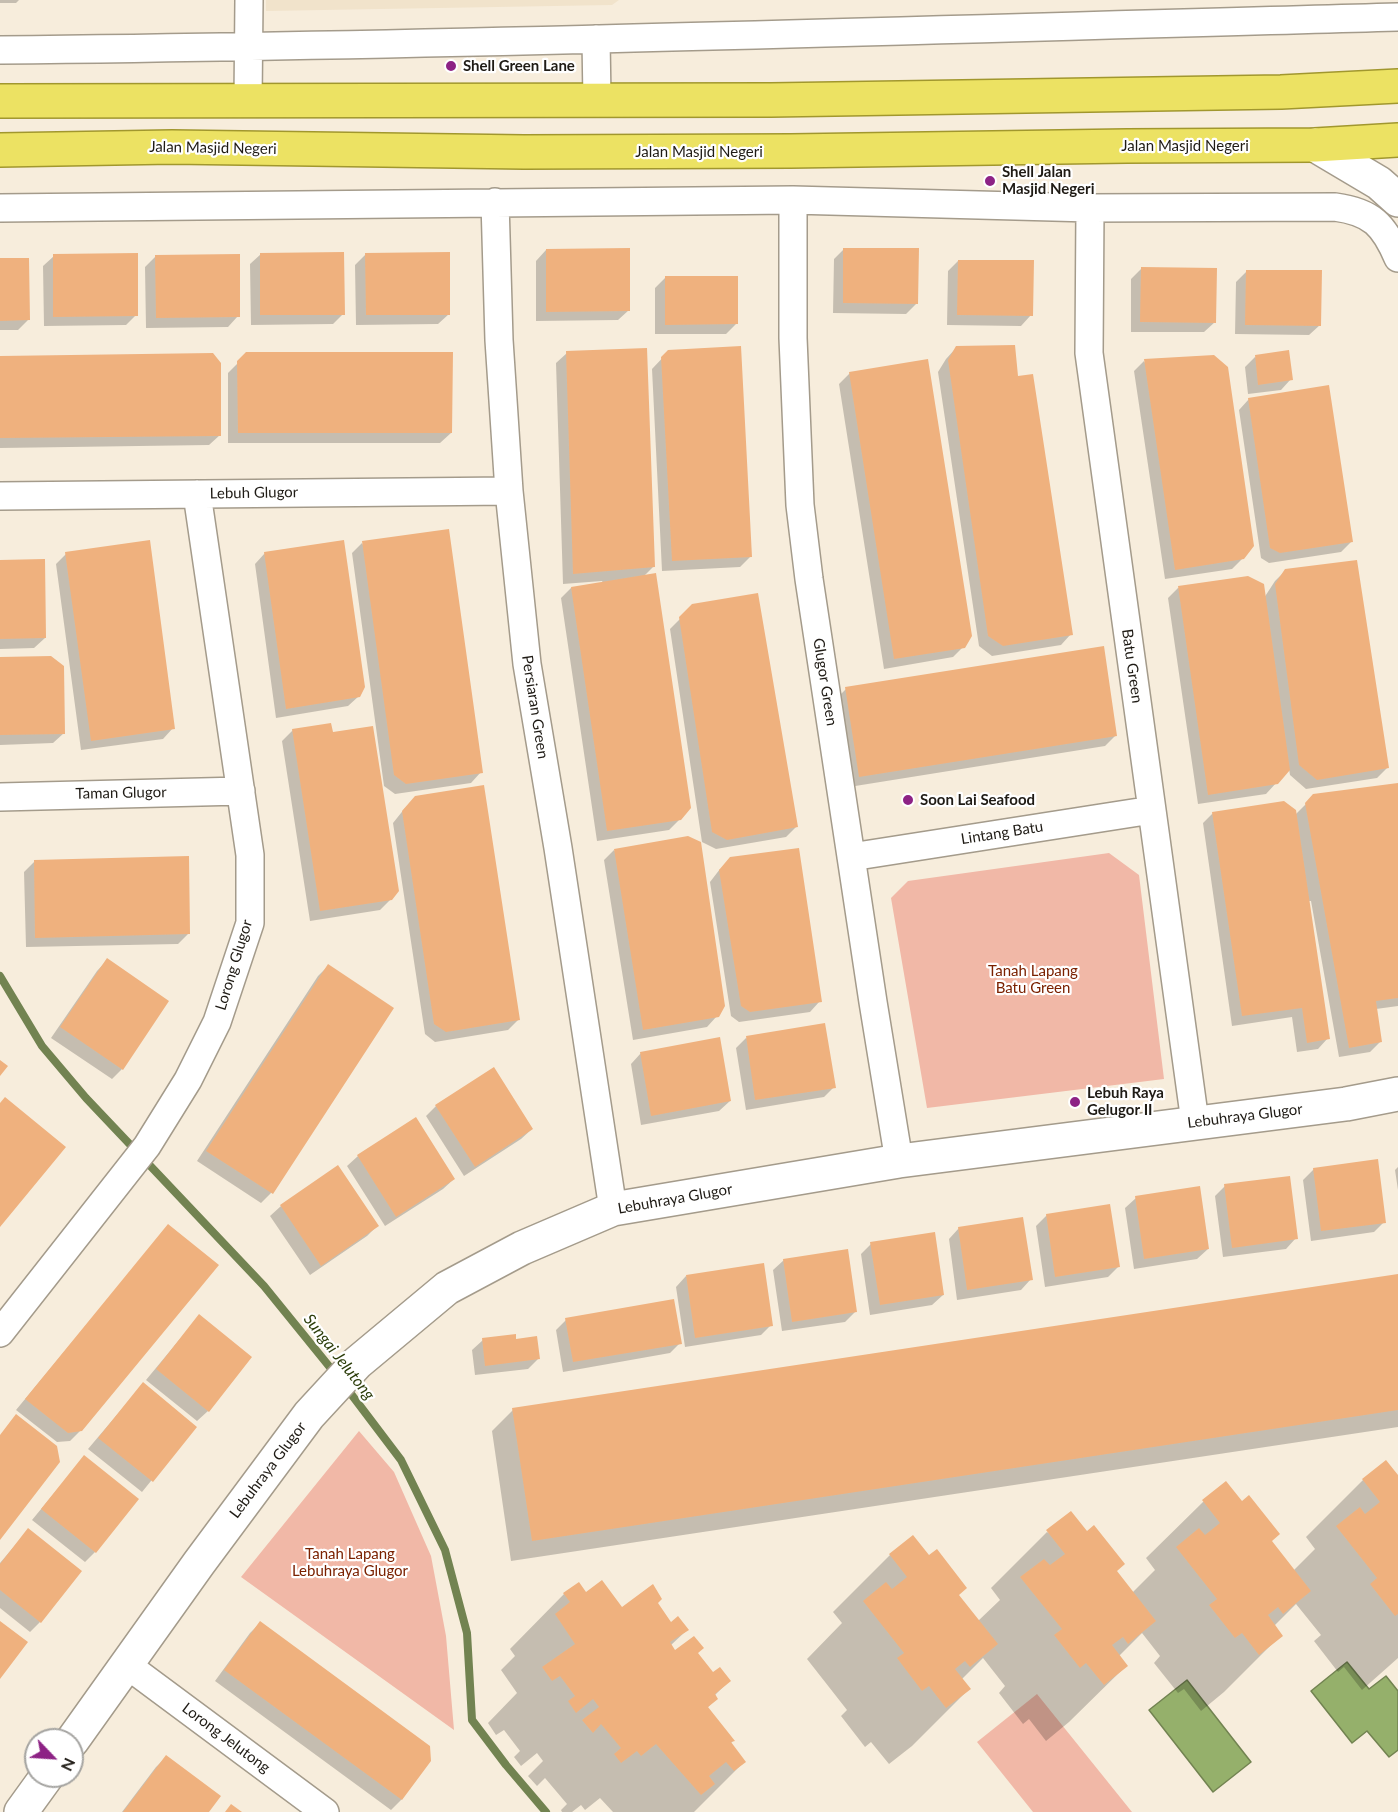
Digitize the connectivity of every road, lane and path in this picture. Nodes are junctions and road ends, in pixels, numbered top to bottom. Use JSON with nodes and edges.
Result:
{"nodes":[{"id":1,"x":249,"y":0,"type":"edge"},
{"id":2,"x":1398,"y":17,"type":"edge"},
{"id":3,"x":596,"y":39,"type":"junction"},
{"id":4,"x":250,"y":48,"type":"junction"},
{"id":5,"x":0,"y":50,"type":"edge"},
{"id":6,"x":1398,"y":86,"type":"edge"},
{"id":7,"x":597,"y":100,"type":"junction"},
{"id":8,"x":0,"y":101,"type":"edge"},
{"id":9,"x":248,"y":101,"type":"junction"},
{"id":10,"x":1398,"y":140,"type":"edge"},
{"id":11,"x":1315,"y":146,"type":"junction"},
{"id":12,"x":0,"y":150,"type":"edge"},
{"id":13,"x":793,"y":200,"type":"junction"},
{"id":14,"x":1398,"y":200,"type":"edge"},
{"id":15,"x":495,"y":202,"type":"junction"},
{"id":16,"x":0,"y":208,"type":"edge"},
{"id":17,"x":1090,"y":208,"type":"junction"},
{"id":18,"x":1398,"y":258,"type":"edge"},
{"id":19,"x":509,"y":491,"type":"junction"},
{"id":20,"x":197,"y":494,"type":"junction"},
{"id":21,"x":0,"y":496,"type":"edge"},
{"id":22,"x":241,"y":791,"type":"junction"},
{"id":23,"x":0,"y":797,"type":"edge"},
{"id":24,"x":1152,"y":810,"type":"junction"},
{"id":25,"x":851,"y":857,"type":"junction"},
{"id":26,"x":1398,"y":1094,"type":"edge"},
{"id":27,"x":1195,"y":1122,"type":"junction"},
{"id":28,"x":899,"y":1161,"type":"junction"},
{"id":29,"x":613,"y":1209,"type":"junction"},
{"id":30,"x":0,"y":1333,"type":"edge"},
{"id":31,"x":127,"y":1665,"type":"junction"},
{"id":32,"x":81,"y":1728,"type":"edge"},
{"id":33,"x":38,"y":1788,"type":"edge"},
{"id":34,"x":21,"y":1812,"type":"edge"},
{"id":35,"x":325,"y":1812,"type":"edge"}],
"edges":[{"from":1,"to":4,"type":"street"},
{"from":2,"to":3,"type":"street"},
{"from":3,"to":4,"type":"street"},
{"from":3,"to":7,"type":"street"},
{"from":4,"to":5,"type":"street"},
{"from":4,"to":9,"type":"street"},
{"from":6,"to":7,"type":"highway"},
{"from":7,"to":9,"type":"highway"},
{"from":8,"to":9,"type":"highway"},
{"from":10,"to":11,"type":"highway","name":"Jalan Masjid Negeri"},
{"from":11,"to":12,"type":"highway","name":"Jalan Masjid Negeri"},
{"from":11,"to":14,"type":"street"},
{"from":13,"to":15,"type":"street"},
{"from":13,"to":17,"type":"street"},
{"from":13,"to":25,"type":"street","name":"Glugor Green"},
{"from":15,"to":16,"type":"street"},
{"from":15,"to":19,"type":"street","name":"Persiaran Green"},
{"from":17,"to":18,"type":"street"},
{"from":17,"to":24,"type":"street","name":"Batu Green"},
{"from":19,"to":20,"type":"street","name":"Lebuh Glugor"},
{"from":19,"to":29,"type":"street","name":"Persiaran Green"},
{"from":20,"to":21,"type":"street","name":"Lebuh Glugor"},
{"from":20,"to":22,"type":"street","name":"Lorong Glugor"},
{"from":22,"to":23,"type":"street","name":"Taman Glugor"},
{"from":22,"to":30,"type":"street","name":"Lorong Glugor"},
{"from":24,"to":25,"type":"street","name":"Lintang Batu"},
{"from":24,"to":27,"type":"street","name":"Batu Green"},
{"from":25,"to":28,"type":"street","name":"Glugor Green"},
{"from":26,"to":27,"type":"street","name":"Lebuhraya Glugor"},
{"from":27,"to":28,"type":"street","name":"Lebuhraya Glugor"},
{"from":28,"to":29,"type":"street","name":"Lebuhraya Glugor"},
{"from":29,"to":31,"type":"street","name":"Lebuhraya Glugor"},
{"from":31,"to":32,"type":"street","name":"Lebuhraya Glugor"},
{"from":31,"to":35,"type":"street","name":"Lorong Jelutong"},
{"from":33,"to":34,"type":"street"}]}
